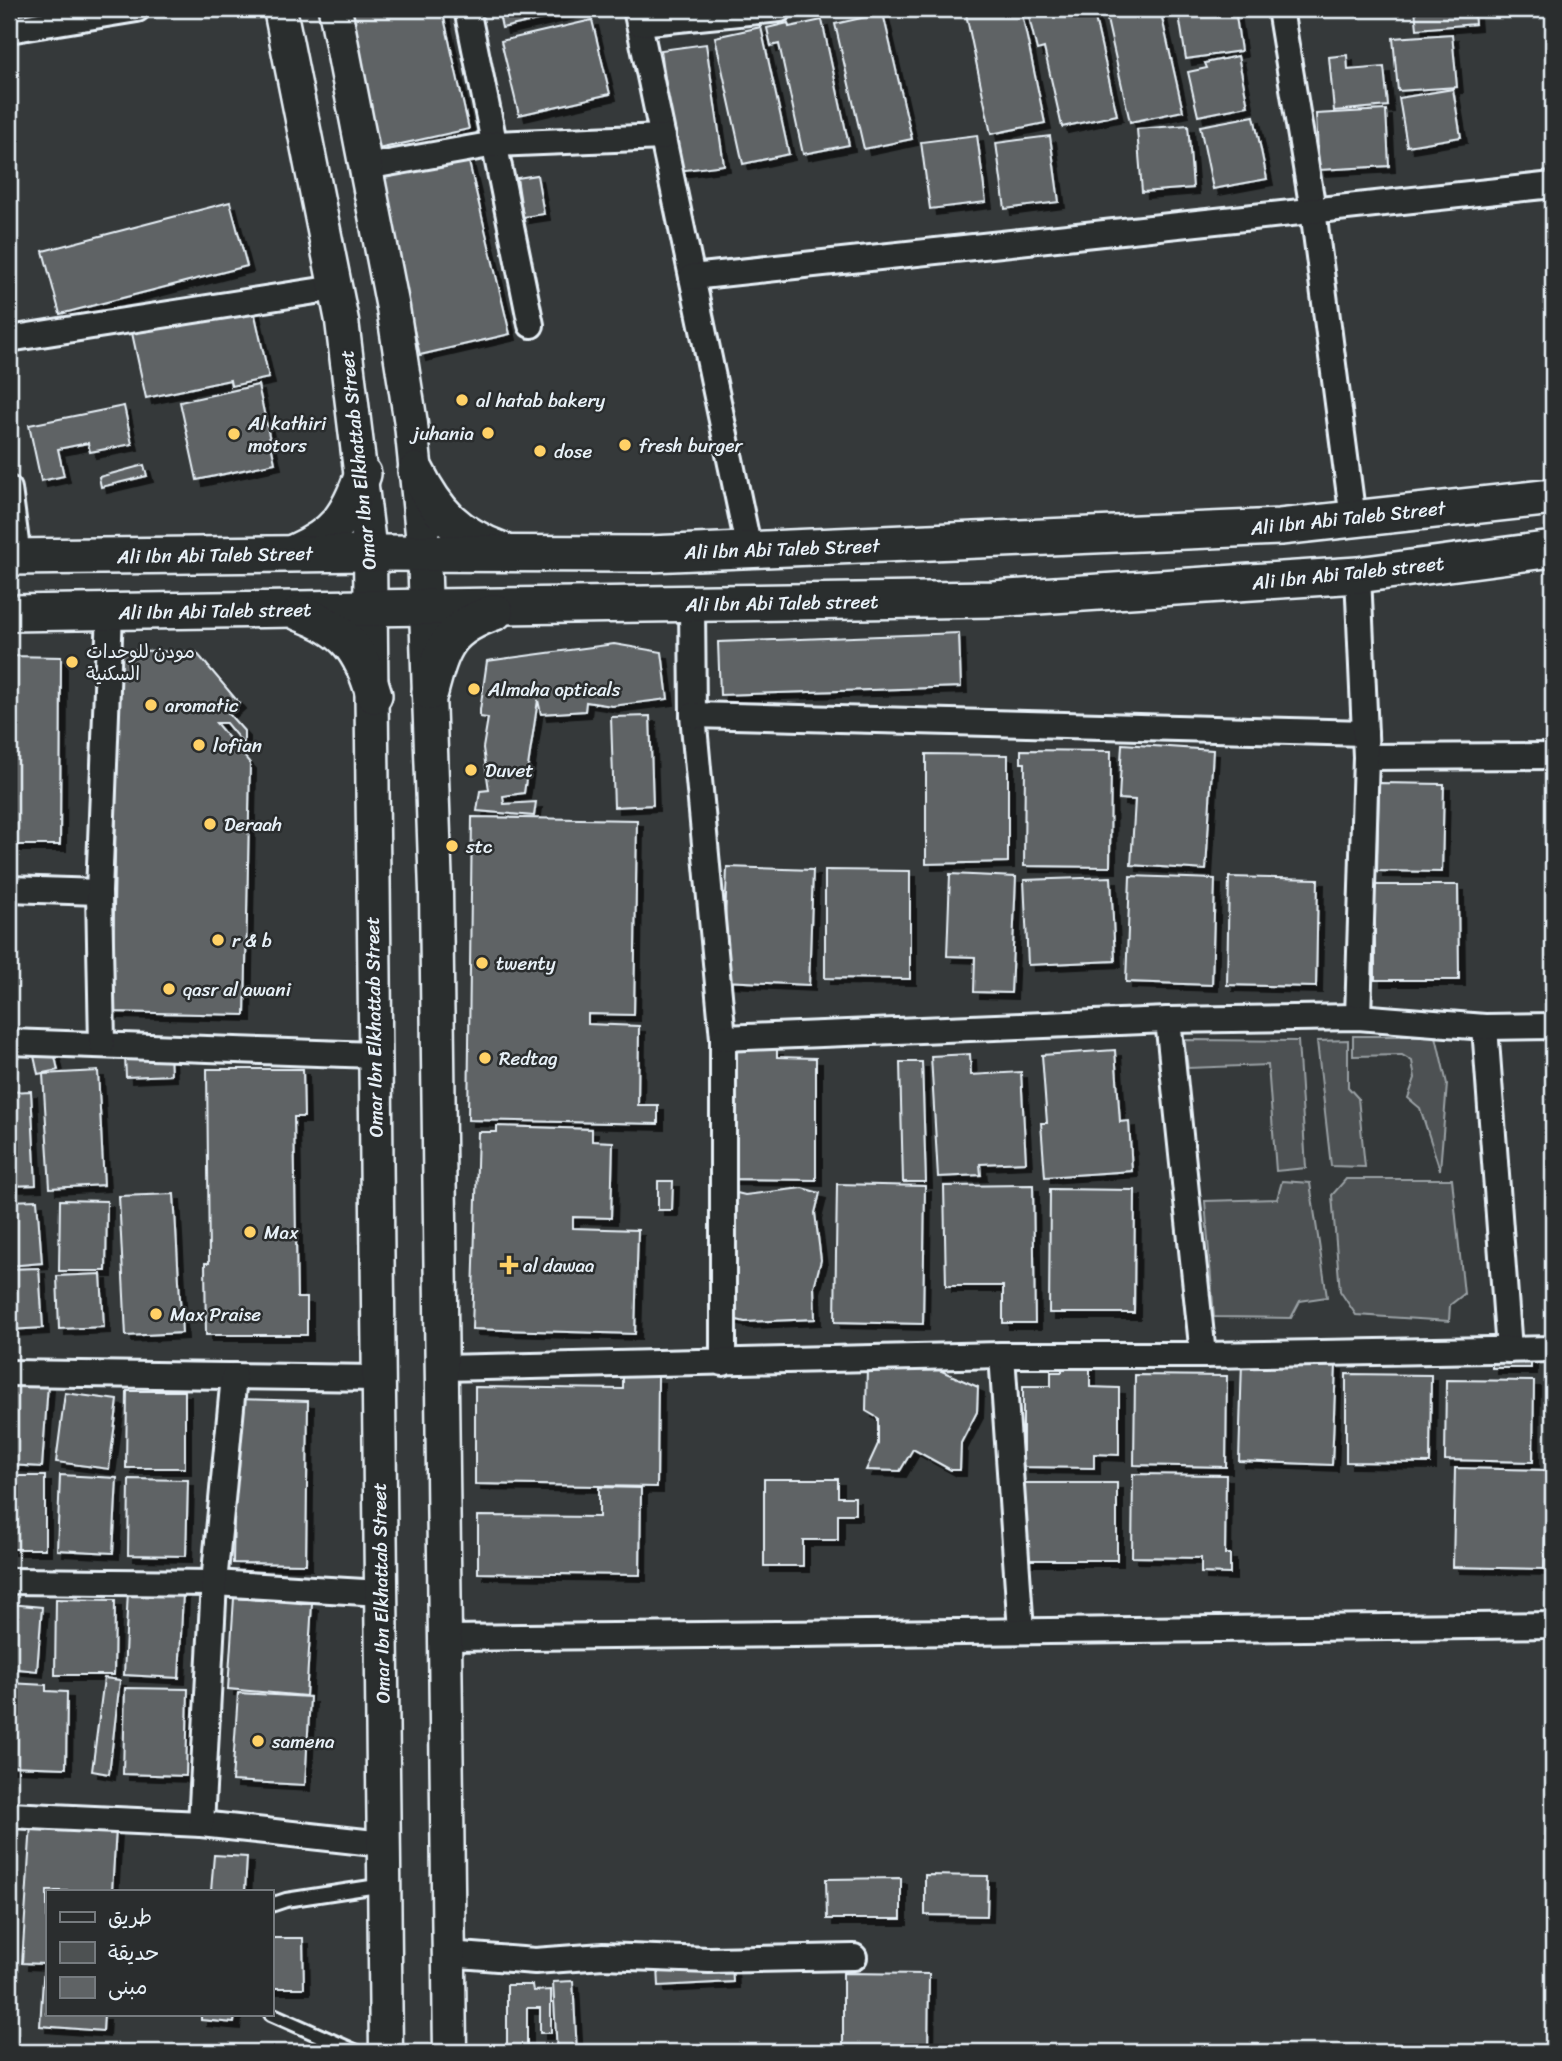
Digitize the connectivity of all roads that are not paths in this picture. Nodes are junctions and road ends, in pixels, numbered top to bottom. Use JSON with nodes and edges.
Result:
{"nodes":[{"id":1,"x":137,"y":9,"type":"edge"},
{"id":2,"x":280,"y":9,"type":"edge"},
{"id":3,"x":335,"y":9,"type":"edge"},
{"id":4,"x":467,"y":9,"type":"edge"},
{"id":5,"x":780,"y":9,"type":"edge"},
{"id":6,"x":1280,"y":9,"type":"edge"},
{"id":7,"x":638,"y":16,"type":"edge"},
{"id":8,"x":9,"y":30,"type":"edge"},
{"id":9,"x":663,"y":137,"type":"junction"},
{"id":10,"x":495,"y":144,"type":"junction"},
{"id":11,"x":366,"y":167,"type":"junction"},
{"id":12,"x":1553,"y":185,"type":"edge"},
{"id":13,"x":1313,"y":210,"type":"junction"},
{"id":14,"x":692,"y":277,"type":"junction"},
{"id":15,"x":335,"y":288,"type":"junction"},
{"id":16,"x":531,"y":325,"type":"dead end"},
{"id":17,"x":9,"y":340,"type":"edge"},
{"id":18,"x":416,"y":471,"type":"junction"},
{"id":19,"x":363,"y":474,"type":"junction"},
{"id":20,"x":9,"y":489,"type":"edge"},
{"id":21,"x":1553,"y":497,"type":"edge"},
{"id":22,"x":1353,"y":519,"type":"junction"},
{"id":23,"x":1553,"y":549,"type":"edge"},
{"id":24,"x":749,"y":550,"type":"junction"},
{"id":25,"x":370,"y":553,"type":"junction"},
{"id":26,"x":424,"y":553,"type":"junction"},
{"id":27,"x":290,"y":554,"type":"junction"},
{"id":28,"x":510,"y":554,"type":"junction"},
{"id":29,"x":13,"y":557,"type":"edge"},
{"id":30,"x":1358,"y":575,"type":"junction"},
{"id":31,"x":691,"y":605,"type":"junction"},
{"id":32,"x":510,"y":607,"type":"junction"},
{"id":33,"x":427,"y":608,"type":"junction"},
{"id":34,"x":372,"y":609,"type":"junction"},
{"id":35,"x":290,"y":610,"type":"junction"},
{"id":36,"x":9,"y":612,"type":"edge"},
{"id":37,"x":110,"y":612,"type":"junction"},
{"id":38,"x":430,"y":692,"type":"junction"},
{"id":39,"x":374,"y":695,"type":"junction"},
{"id":40,"x":693,"y":715,"type":"junction"},
{"id":41,"x":1366,"y":745,"type":"junction"},
{"id":42,"x":1553,"y":756,"type":"edge"},
{"id":43,"x":9,"y":889,"type":"edge"},
{"id":44,"x":99,"y":892,"type":"junction"},
{"id":45,"x":1358,"y":1017,"type":"junction"},
{"id":46,"x":1168,"y":1020,"type":"junction"},
{"id":47,"x":1553,"y":1026,"type":"edge"},
{"id":48,"x":1485,"y":1027,"type":"junction"},
{"id":49,"x":723,"y":1038,"type":"junction"},
{"id":50,"x":9,"y":1042,"type":"edge"},
{"id":51,"x":102,"y":1044,"type":"junction"},
{"id":52,"x":374,"y":1055,"type":"junction"},
{"id":53,"x":1553,"y":1349,"type":"edge"},
{"id":54,"x":1509,"y":1350,"type":"junction"},
{"id":55,"x":1002,"y":1355,"type":"junction"},
{"id":56,"x":1203,"y":1355,"type":"junction"},
{"id":57,"x":723,"y":1363,"type":"junction"},
{"id":58,"x":442,"y":1368,"type":"junction"},
{"id":59,"x":9,"y":1373,"type":"edge"},
{"id":60,"x":234,"y":1377,"type":"junction"},
{"id":61,"x":378,"y":1378,"type":"junction"},
{"id":62,"x":9,"y":1581,"type":"edge"},
{"id":63,"x":214,"y":1583,"type":"junction"},
{"id":64,"x":381,"y":1593,"type":"junction"},
{"id":65,"x":1553,"y":1625,"type":"edge"},
{"id":66,"x":1021,"y":1631,"type":"junction"},
{"id":67,"x":445,"y":1638,"type":"junction"},
{"id":68,"x":9,"y":1815,"type":"edge"},
{"id":69,"x":201,"y":1824,"type":"junction"},
{"id":70,"x":383,"y":1844,"type":"junction"},
{"id":71,"x":384,"y":1885,"type":"junction"},
{"id":72,"x":273,"y":1904,"type":"edge"},
{"id":73,"x":449,"y":1954,"type":"junction"},
{"id":74,"x":854,"y":1957,"type":"dead end"},
{"id":75,"x":273,"y":2015,"type":"edge"},
{"id":76,"x":357,"y":2052,"type":"edge"},
{"id":77,"x":386,"y":2052,"type":"edge"},
{"id":78,"x":450,"y":2052,"type":"edge"}],
"edges":[{"from":1,"to":8,"type":"street"},
{"from":2,"to":15,"type":"street","name":"Omar Ibn Elkhattab Street"},
{"from":3,"to":11,"type":"street"},
{"from":4,"to":10,"type":"street"},
{"from":5,"to":7,"type":"street"},
{"from":6,"to":13,"type":"street"},
{"from":7,"to":9,"type":"street"},
{"from":9,"to":10,"type":"street"},
{"from":9,"to":14,"type":"street"},
{"from":10,"to":11,"type":"street"},
{"from":10,"to":16,"type":"street"},
{"from":11,"to":18,"type":"street"},
{"from":12,"to":13,"type":"street"},
{"from":13,"to":14,"type":"street"},
{"from":13,"to":22,"type":"street"},
{"from":14,"to":24,"type":"street"},
{"from":15,"to":17,"type":"street"},
{"from":15,"to":19,"type":"street","name":"Omar Ibn Elkhattab Street"},
{"from":18,"to":26,"type":"street"},
{"from":18,"to":28,"type":"main road"},
{"from":19,"to":25,"type":"street","name":"Omar Ibn Elkhattab Street"},
{"from":19,"to":27,"type":"main road"},
{"from":20,"to":29,"type":"street"},
{"from":21,"to":22,"type":"main road","name":"Ali Ibn Abi Taleb Street"},
{"from":22,"to":24,"type":"main road","name":"Ali Ibn Abi Taleb Street"},
{"from":23,"to":30,"type":"main road","name":"Ali Ibn Abi Taleb street"},
{"from":24,"to":28,"type":"main road","name":"Ali Ibn Abi Taleb Street"},
{"from":25,"to":26,"type":"main road","name":"Ali Ibn Abi Taleb Street"},
{"from":25,"to":27,"type":"main road","name":"Ali Ibn Abi Taleb Street"},
{"from":25,"to":34,"type":"street","name":"Omar Ibn Elkhattab Street"},
{"from":26,"to":28,"type":"main road","name":"Ali Ibn Abi Taleb Street"},
{"from":26,"to":33,"type":"street"},
{"from":27,"to":29,"type":"main road","name":"Ali Ibn Abi Taleb Street"},
{"from":30,"to":31,"type":"main road","name":"Ali Ibn Abi Taleb street"},
{"from":30,"to":41,"type":"street"},
{"from":31,"to":32,"type":"main road","name":"Ali Ibn Abi Taleb street"},
{"from":31,"to":40,"type":"street"},
{"from":32,"to":33,"type":"main road","name":"Ali Ibn Abi Taleb street"},
{"from":32,"to":38,"type":"main road"},
{"from":33,"to":34,"type":"main road","name":"Ali Ibn Abi Taleb street"},
{"from":33,"to":38,"type":"street"},
{"from":34,"to":35,"type":"main road","name":"Ali Ibn Abi Taleb street"},
{"from":34,"to":39,"type":"street","name":"Omar Ibn Elkhattab Street"},
{"from":35,"to":37,"type":"main road","name":"Ali Ibn Abi Taleb street"},
{"from":35,"to":39,"type":"main road"},
{"from":36,"to":37,"type":"main road","name":"Ali Ibn Abi Taleb street"},
{"from":37,"to":44,"type":"street"},
{"from":38,"to":58,"type":"street"},
{"from":39,"to":52,"type":"street","name":"Omar Ibn Elkhattab Street"},
{"from":40,"to":41,"type":"street"},
{"from":40,"to":49,"type":"street"},
{"from":41,"to":42,"type":"street"},
{"from":41,"to":45,"type":"street"},
{"from":43,"to":44,"type":"street"},
{"from":44,"to":51,"type":"street"},
{"from":45,"to":46,"type":"street"},
{"from":45,"to":48,"type":"street"},
{"from":46,"to":49,"type":"street"},
{"from":46,"to":56,"type":"street"},
{"from":47,"to":48,"type":"street"},
{"from":48,"to":54,"type":"street"},
{"from":49,"to":57,"type":"street"},
{"from":50,"to":51,"type":"street"},
{"from":51,"to":52,"type":"street"},
{"from":52,"to":61,"type":"street","name":"Omar Ibn Elkhattab Street"},
{"from":53,"to":54,"type":"street"},
{"from":54,"to":56,"type":"street"},
{"from":55,"to":56,"type":"street"},
{"from":55,"to":57,"type":"street"},
{"from":55,"to":66,"type":"street"},
{"from":57,"to":58,"type":"street"},
{"from":58,"to":67,"type":"street"},
{"from":59,"to":60,"type":"street"},
{"from":60,"to":61,"type":"street"},
{"from":60,"to":63,"type":"street"},
{"from":61,"to":64,"type":"street","name":"Omar Ibn Elkhattab Street"},
{"from":62,"to":63,"type":"street"},
{"from":63,"to":64,"type":"street"},
{"from":63,"to":69,"type":"street"},
{"from":64,"to":70,"type":"street","name":"Omar Ibn Elkhattab Street"},
{"from":65,"to":66,"type":"street"},
{"from":66,"to":67,"type":"street"},
{"from":67,"to":73,"type":"street"},
{"from":68,"to":69,"type":"street"},
{"from":69,"to":70,"type":"street"},
{"from":70,"to":71,"type":"street","name":"Omar Ibn Elkhattab Street"},
{"from":71,"to":72,"type":"lane"},
{"from":71,"to":77,"type":"street","name":"Omar Ibn Elkhattab Street"},
{"from":73,"to":74,"type":"street"},
{"from":73,"to":78,"type":"street"},
{"from":75,"to":76,"type":"lane"}]}
